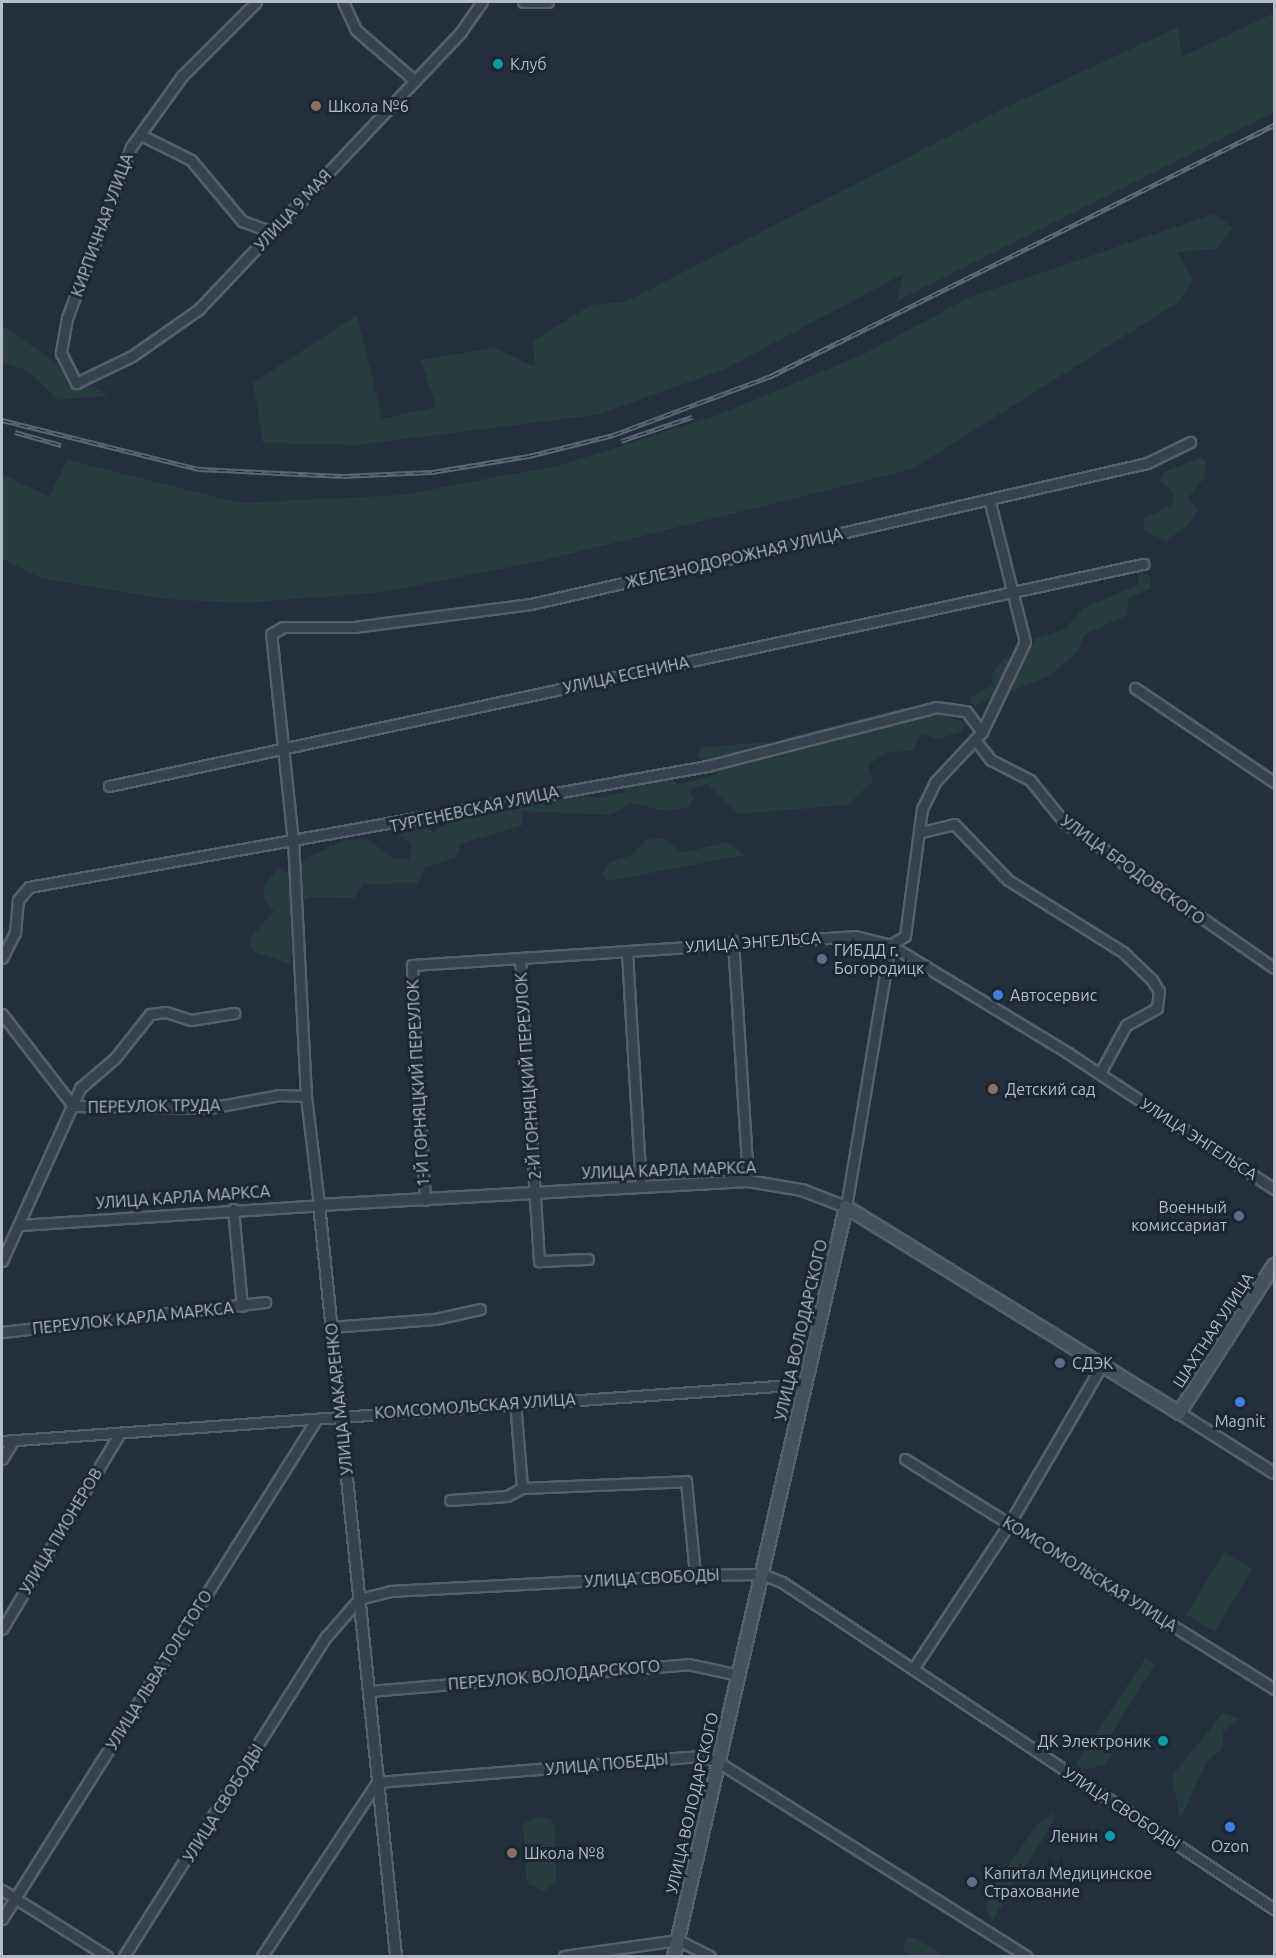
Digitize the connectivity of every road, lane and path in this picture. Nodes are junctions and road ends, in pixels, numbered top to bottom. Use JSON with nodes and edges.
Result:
{"nodes":[{"id":1,"x":256,"y":2,"type":"edge"},
{"id":2,"x":343,"y":2,"type":"edge"},
{"id":3,"x":482,"y":2,"type":"edge"},
{"id":4,"x":523,"y":2,"type":"edge"},
{"id":5,"x":548,"y":2,"type":"edge"},
{"id":6,"x":415,"y":81,"type":"junction"},
{"id":7,"x":141,"y":135,"type":"junction"},
{"id":8,"x":273,"y":232,"type":"junction"},
{"id":9,"x":76,"y":383,"type":"joint"},
{"id":10,"x":1190,"y":442,"type":"dead end"},
{"id":11,"x":989,"y":499,"type":"junction"},
{"id":12,"x":1143,"y":564,"type":"dead end"},
{"id":13,"x":1010,"y":593,"type":"junction"},
{"id":14,"x":271,"y":634,"type":"joint"},
{"id":15,"x":1135,"y":688,"type":"dead end"},
{"id":16,"x":979,"y":737,"type":"junction"},
{"id":17,"x":282,"y":749,"type":"junction"},
{"id":18,"x":1275,"y":782,"type":"edge"},
{"id":19,"x":109,"y":786,"type":"dead end"},
{"id":20,"x":922,"y":832,"type":"junction"},
{"id":21,"x":293,"y":842,"type":"junction"},
{"id":22,"x":733,"y":941,"type":"junction"},
{"id":23,"x":890,"y":945,"type":"junction"},
{"id":24,"x":627,"y":953,"type":"junction"},
{"id":25,"x":2,"y":958,"type":"edge"},
{"id":26,"x":520,"y":959,"type":"junction"},
{"id":27,"x":412,"y":965,"type":"joint"},
{"id":28,"x":1275,"y":968,"type":"edge"},
{"id":29,"x":234,"y":1013,"type":"dead end"},
{"id":30,"x":2,"y":1014,"type":"edge"},
{"id":31,"x":1100,"y":1073,"type":"junction"},
{"id":32,"x":306,"y":1096,"type":"junction"},
{"id":33,"x":73,"y":1106,"type":"junction"},
{"id":34,"x":748,"y":1181,"type":"junction"},
{"id":35,"x":641,"y":1187,"type":"junction"},
{"id":36,"x":1275,"y":1189,"type":"edge"},
{"id":37,"x":536,"y":1193,"type":"junction"},
{"id":38,"x":425,"y":1200,"type":"junction"},
{"id":39,"x":319,"y":1205,"type":"junction"},
{"id":40,"x":846,"y":1207,"type":"junction"},
{"id":41,"x":233,"y":1209,"type":"junction"},
{"id":42,"x":21,"y":1225,"type":"junction"},
{"id":43,"x":588,"y":1259,"type":"dead end"},
{"id":44,"x":2,"y":1261,"type":"edge"},
{"id":45,"x":1275,"y":1265,"type":"edge"},
{"id":46,"x":265,"y":1302,"type":"dead end"},
{"id":47,"x":242,"y":1306,"type":"junction"},
{"id":48,"x":480,"y":1309,"type":"dead end"},
{"id":49,"x":331,"y":1327,"type":"junction"},
{"id":50,"x":2,"y":1332,"type":"edge"},
{"id":51,"x":1102,"y":1365,"type":"junction"},
{"id":52,"x":806,"y":1384,"type":"junction"},
{"id":53,"x":515,"y":1401,"type":"junction"},
{"id":54,"x":1179,"y":1413,"type":"junction"},
{"id":55,"x":340,"y":1416,"type":"junction"},
{"id":56,"x":316,"y":1420,"type":"junction"},
{"id":57,"x":120,"y":1433,"type":"junction"},
{"id":58,"x":13,"y":1440,"type":"junction"},
{"id":59,"x":2,"y":1441,"type":"edge"},
{"id":60,"x":2,"y":1459,"type":"edge"},
{"id":61,"x":905,"y":1459,"type":"dead end"},
{"id":62,"x":1275,"y":1473,"type":"edge"},
{"id":63,"x":522,"y":1488,"type":"junction"},
{"id":64,"x":450,"y":1500,"type":"dead end"},
{"id":65,"x":1009,"y":1524,"type":"junction"},
{"id":66,"x":762,"y":1574,"type":"junction"},
{"id":67,"x":695,"y":1575,"type":"junction"},
{"id":68,"x":359,"y":1599,"type":"junction"},
{"id":69,"x":2,"y":1629,"type":"edge"},
{"id":70,"x":913,"y":1669,"type":"junction"},
{"id":71,"x":739,"y":1675,"type":"junction"},
{"id":72,"x":1275,"y":1689,"type":"edge"},
{"id":73,"x":369,"y":1691,"type":"junction"},
{"id":74,"x":718,"y":1762,"type":"junction"},
{"id":75,"x":377,"y":1782,"type":"junction"},
{"id":76,"x":2,"y":1890,"type":"edge"},
{"id":77,"x":14,"y":1898,"type":"junction"},
{"id":78,"x":1275,"y":1909,"type":"edge"},
{"id":79,"x":2,"y":1919,"type":"edge"},
{"id":80,"x":678,"y":1940,"type":"junction"},
{"id":81,"x":107,"y":1956,"type":"edge"},
{"id":82,"x":123,"y":1956,"type":"edge"},
{"id":83,"x":262,"y":1956,"type":"edge"},
{"id":84,"x":396,"y":1956,"type":"edge"},
{"id":85,"x":564,"y":1956,"type":"edge"},
{"id":86,"x":674,"y":1956,"type":"edge"},
{"id":87,"x":710,"y":1956,"type":"edge"},
{"id":88,"x":1026,"y":1956,"type":"edge"}],
"edges":[{"from":1,"to":7,"type":"street","name":"КИРПИЧНАЯ УЛИЦА"},
{"from":2,"to":6,"type":"street"},
{"from":3,"to":6,"type":"street","name":"УЛИЦА 9 МАЯ"},
{"from":4,"to":5,"type":"street"},
{"from":6,"to":8,"type":"street","name":"УЛИЦА 9 МАЯ"},
{"from":7,"to":8,"type":"street"},
{"from":7,"to":9,"type":"street","name":"КИРПИЧНАЯ УЛИЦА"},
{"from":8,"to":9,"type":"street","name":"УЛИЦА 9 МАЯ"},
{"from":10,"to":11,"type":"street","name":"ЖЕЛЕЗНОДОРОЖНАЯ УЛИЦА"},
{"from":11,"to":13,"type":"street","name":"УЛИЦА ВОЛОДАРСКОГО"},
{"from":11,"to":14,"type":"street","name":"ЖЕЛЕЗНОДОРОЖНАЯ УЛИЦА"},
{"from":12,"to":13,"type":"street","name":"УЛИЦА ЕСЕНИНА"},
{"from":13,"to":16,"type":"street","name":"УЛИЦА ВОЛОДАРСКОГО"},
{"from":13,"to":17,"type":"street","name":"УЛИЦА ЕСЕНИНА"},
{"from":14,"to":17,"type":"street","name":"УЛИЦА МАКАРЕНКО"},
{"from":15,"to":18,"type":"street"},
{"from":16,"to":20,"type":"street","name":"УЛИЦА ВОЛОДАРСКОГО"},
{"from":16,"to":21,"type":"street","name":"ТУРГЕНЕВСКАЯ УЛИЦА"},
{"from":16,"to":28,"type":"street","name":"УЛИЦА БРОДОВСКОГО"},
{"from":17,"to":19,"type":"street","name":"УЛИЦА ЕСЕНИНА"},
{"from":17,"to":21,"type":"street","name":"УЛИЦА МАКАРЕНКО"},
{"from":20,"to":23,"type":"street","name":"УЛИЦА ВОЛОДАРСКОГО"},
{"from":20,"to":31,"type":"street"},
{"from":21,"to":25,"type":"street","name":"ТУРГЕНЕВСКАЯ УЛИЦА"},
{"from":21,"to":32,"type":"street","name":"УЛИЦА МАКАРЕНКО"},
{"from":22,"to":23,"type":"street","name":"УЛИЦА ЭНГЕЛЬСА"},
{"from":22,"to":24,"type":"street","name":"УЛИЦА ЭНГЕЛЬСА"},
{"from":22,"to":34,"type":"street"},
{"from":23,"to":31,"type":"street","name":"УЛИЦА ЭНГЕЛЬСА"},
{"from":23,"to":40,"type":"street","name":"УЛИЦА ВОЛОДАРСКОГО"},
{"from":24,"to":26,"type":"street","name":"УЛИЦА ЭНГЕЛЬСА"},
{"from":24,"to":35,"type":"street"},
{"from":26,"to":27,"type":"street","name":"УЛИЦА ЭНГЕЛЬСА"},
{"from":26,"to":37,"type":"street","name":"2-Й ГОРНЯЦКИЙ ПЕРЕУЛОК"},
{"from":27,"to":38,"type":"street","name":"1-Й ГОРНЯЦКИЙ ПЕРЕУЛОК"},
{"from":29,"to":33,"type":"street"},
{"from":30,"to":33,"type":"street"},
{"from":31,"to":36,"type":"street","name":"УЛИЦА ЭНГЕЛЬСА"},
{"from":32,"to":33,"type":"street","name":"ПЕРЕУЛОК ТРУДА"},
{"from":32,"to":39,"type":"street","name":"УЛИЦА МАКАРЕНКО"},
{"from":33,"to":42,"type":"street"},
{"from":34,"to":35,"type":"street","name":"УЛИЦА КАРЛА МАРКСА"},
{"from":34,"to":40,"type":"street","name":"УЛИЦА КАРЛА МАРКСА"},
{"from":35,"to":37,"type":"street","name":"УЛИЦА КАРЛА МАРКСА"},
{"from":37,"to":38,"type":"street","name":"УЛИЦА КАРЛА МАРКСА"},
{"from":37,"to":43,"type":"street","name":"2-Й ГОРНЯЦКИЙ ПЕРЕУЛОК"},
{"from":38,"to":39,"type":"street","name":"УЛИЦА КАРЛА МАРКСА"},
{"from":39,"to":41,"type":"street","name":"УЛИЦА КАРЛА МАРКСА"},
{"from":39,"to":49,"type":"street","name":"УЛИЦА МАКАРЕНКО"},
{"from":40,"to":51,"type":"main road","name":"УЛИЦА КАРЛА МАРКСА"},
{"from":40,"to":52,"type":"main road","name":"УЛИЦА ВОЛОДАРСКОГО"},
{"from":41,"to":42,"type":"street","name":"УЛИЦА КАРЛА МАРКСА"},
{"from":41,"to":47,"type":"street"},
{"from":42,"to":44,"type":"street"},
{"from":45,"to":54,"type":"main road","name":"ШАХТНАЯ УЛИЦА"},
{"from":46,"to":47,"type":"street","name":"ПЕРЕУЛОК КАРЛА МАРКСА"},
{"from":47,"to":50,"type":"street","name":"ПЕРЕУЛОК КАРЛА МАРКСА"},
{"from":48,"to":49,"type":"street"},
{"from":49,"to":55,"type":"street","name":"УЛИЦА МАКАРЕНКО"},
{"from":51,"to":54,"type":"main road","name":"УЛИЦА КАРЛА МАРКСА"},
{"from":51,"to":65,"type":"street"},
{"from":52,"to":53,"type":"street","name":"КОМСОМОЛЬСКАЯ УЛИЦА"},
{"from":52,"to":66,"type":"main road","name":"УЛИЦА ВОЛОДАРСКОГО"},
{"from":53,"to":55,"type":"street","name":"КОМСОМОЛЬСКАЯ УЛИЦА"},
{"from":53,"to":63,"type":"street"},
{"from":54,"to":62,"type":"street","name":"УЛИЦА КАРЛА МАРКСА"},
{"from":55,"to":56,"type":"street","name":"КОМСОМОЛЬСКАЯ УЛИЦА"},
{"from":55,"to":68,"type":"street","name":"УЛИЦА МАКАРЕНКО"},
{"from":56,"to":57,"type":"street","name":"КОМСОМОЛЬСКАЯ УЛИЦА"},
{"from":56,"to":77,"type":"street","name":"УЛИЦА ЛЬВА ТОЛСТОГО"},
{"from":57,"to":58,"type":"street","name":"КОМСОМОЛЬСКАЯ УЛИЦА"},
{"from":57,"to":69,"type":"street","name":"УЛИЦА ПИОНЕРОВ"},
{"from":58,"to":59,"type":"street","name":"КОМСОМОЛЬСКАЯ УЛИЦА"},
{"from":58,"to":60,"type":"street"},
{"from":61,"to":65,"type":"street","name":"КОМСОМОЛЬСКАЯ УЛИЦА"},
{"from":63,"to":64,"type":"street"},
{"from":63,"to":67,"type":"street"},
{"from":65,"to":70,"type":"street"},
{"from":65,"to":72,"type":"street","name":"КОМСОМОЛЬСКАЯ УЛИЦА"},
{"from":66,"to":67,"type":"street","name":"УЛИЦА СВОБОДЫ"},
{"from":66,"to":70,"type":"street","name":"УЛИЦА СВОБОДЫ"},
{"from":66,"to":71,"type":"main road","name":"УЛИЦА ВОЛОДАРСКОГО"},
{"from":67,"to":68,"type":"street","name":"УЛИЦА СВОБОДЫ"},
{"from":68,"to":73,"type":"street","name":"УЛИЦА МАКАРЕНКО"},
{"from":68,"to":82,"type":"street","name":"УЛИЦА СВОБОДЫ"},
{"from":70,"to":78,"type":"street","name":"УЛИЦА СВОБОДЫ"},
{"from":71,"to":73,"type":"street","name":"ПЕРЕУЛОК ВОЛОДАРСКОГО"},
{"from":71,"to":74,"type":"main road","name":"УЛИЦА ВОЛОДАРСКОГО"},
{"from":73,"to":75,"type":"street","name":"УЛИЦА МАКАРЕНКО"},
{"from":74,"to":75,"type":"street","name":"УЛИЦА ПОБЕДЫ"},
{"from":74,"to":80,"type":"main road","name":"УЛИЦА ВОЛОДАРСКОГО"},
{"from":74,"to":88,"type":"street","name":"УЛИЦА ПОБЕДЫ"},
{"from":75,"to":83,"type":"street"},
{"from":75,"to":84,"type":"street","name":"УЛИЦА МАКАРЕНКО"},
{"from":76,"to":77,"type":"street"},
{"from":77,"to":79,"type":"street","name":"УЛИЦА ЛЬВА ТОЛСТОГО"},
{"from":77,"to":81,"type":"street"},
{"from":80,"to":85,"type":"street"},
{"from":80,"to":86,"type":"main road","name":"УЛИЦА ВОЛОДАРСКОГО"},
{"from":80,"to":87,"type":"street"}]}
